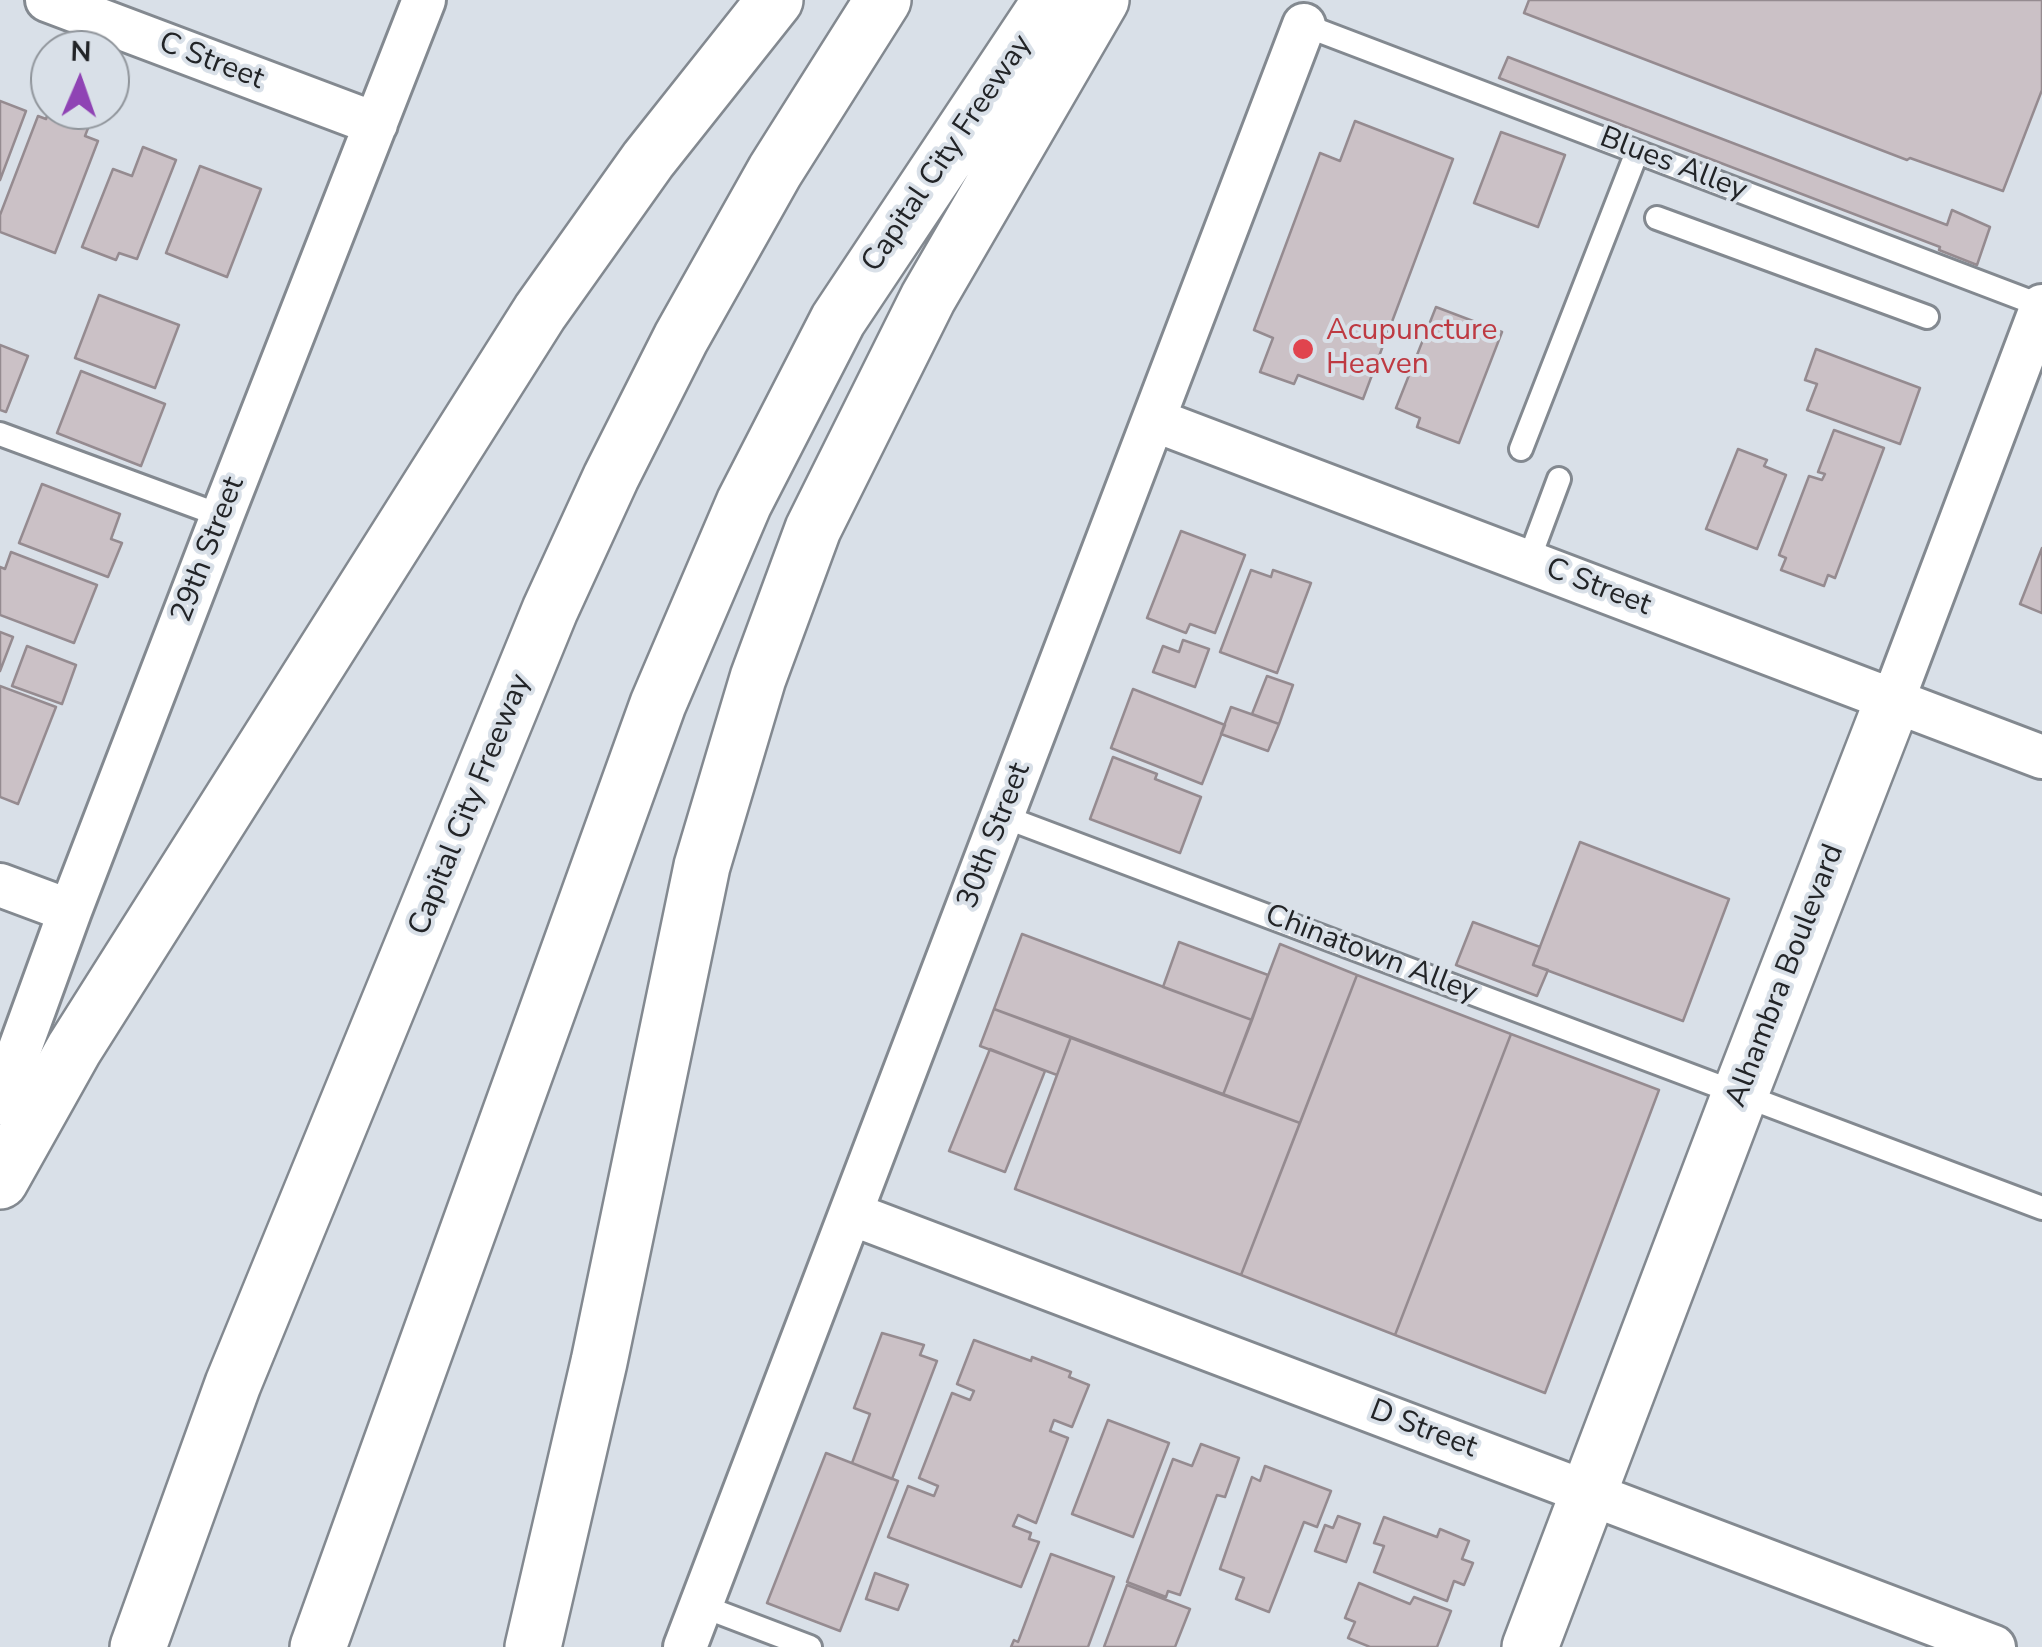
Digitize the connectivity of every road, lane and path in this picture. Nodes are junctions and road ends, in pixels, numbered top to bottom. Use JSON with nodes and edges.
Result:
{"nodes":[{"id":1,"x":46,"y":0,"type":"edge"},
{"id":2,"x":424,"y":0,"type":"edge"},
{"id":3,"x":775,"y":0,"type":"edge"},
{"id":4,"x":883,"y":0,"type":"edge"},
{"id":5,"x":1051,"y":0,"type":"edge"},
{"id":6,"x":1101,"y":0,"type":"edge"},
{"id":7,"x":1304,"y":24,"type":"joint"},
{"id":8,"x":376,"y":124,"type":"junction"},
{"id":9,"x":1637,"y":152,"type":"junction"},
{"id":10,"x":1657,"y":218,"type":"dead end"},
{"id":11,"x":2042,"y":306,"type":"edge"},
{"id":12,"x":1927,"y":317,"type":"dead end"},
{"id":13,"x":1154,"y":420,"type":"junction"},
{"id":14,"x":0,"y":434,"type":"edge"},
{"id":15,"x":1521,"y":450,"type":"dead end"},
{"id":16,"x":1559,"y":478,"type":"dead end"},
{"id":17,"x":222,"y":516,"type":"junction"},
{"id":18,"x":1528,"y":562,"type":"junction"},
{"id":19,"x":1893,"y":700,"type":"junction"},
{"id":20,"x":2042,"y":757,"type":"edge"},
{"id":21,"x":1002,"y":816,"type":"junction"},
{"id":22,"x":0,"y":885,"type":"edge"},
{"id":23,"x":70,"y":911,"type":"junction"},
{"id":24,"x":1740,"y":1094,"type":"junction"},
{"id":25,"x":0,"y":1103,"type":"edge"},
{"id":26,"x":0,"y":1181,"type":"edge"},
{"id":27,"x":2042,"y":1208,"type":"edge"},
{"id":28,"x":852,"y":1214,"type":"junction"},
{"id":29,"x":1588,"y":1493,"type":"junction"},
{"id":30,"x":702,"y":1606,"type":"junction"},
{"id":31,"x":138,"y":1647,"type":"edge"},
{"id":32,"x":318,"y":1647,"type":"edge"},
{"id":33,"x":533,"y":1647,"type":"edge"},
{"id":34,"x":685,"y":1647,"type":"edge"},
{"id":35,"x":810,"y":1647,"type":"edge"},
{"id":36,"x":1530,"y":1647,"type":"edge"},
{"id":37,"x":1994,"y":1647,"type":"edge"}],
"edges":[{"from":1,"to":8,"type":"street","name":"C Street"},
{"from":2,"to":8,"type":"street","name":"29th Street"},
{"from":3,"to":26,"type":"main road"},
{"from":4,"to":31,"type":"main road","name":"Capital City Freeway"},
{"from":5,"to":32,"type":"main road","name":"Capital City Freeway"},
{"from":6,"to":33,"type":"main road"},
{"from":7,"to":9,"type":"lane","name":"Blues Alley"},
{"from":7,"to":13,"type":"street","name":"30th Street"},
{"from":8,"to":17,"type":"street","name":"29th Street"},
{"from":9,"to":11,"type":"lane","name":"Blues Alley"},
{"from":9,"to":15,"type":"lane"},
{"from":10,"to":12,"type":"lane"},
{"from":11,"to":19,"type":"street","name":"Alhambra Boulevard"},
{"from":13,"to":18,"type":"street","name":"C Street"},
{"from":13,"to":21,"type":"street","name":"30th Street"},
{"from":14,"to":17,"type":"lane"},
{"from":16,"to":18,"type":"lane"},
{"from":17,"to":23,"type":"street","name":"29th Street"},
{"from":18,"to":19,"type":"street","name":"C Street"},
{"from":19,"to":20,"type":"street","name":"C Street"},
{"from":19,"to":24,"type":"main road","name":"Alhambra Boulevard"},
{"from":21,"to":24,"type":"lane","name":"Chinatown Alley"},
{"from":21,"to":28,"type":"street","name":"30th Street"},
{"from":22,"to":23,"type":"street"},
{"from":23,"to":25,"type":"street","name":"29th Street"},
{"from":24,"to":27,"type":"lane","name":"Chinatown Alley"},
{"from":24,"to":29,"type":"main road","name":"Alhambra Boulevard"},
{"from":28,"to":29,"type":"street","name":"D Street"},
{"from":28,"to":30,"type":"street","name":"30th Street"},
{"from":29,"to":36,"type":"main road","name":"Alhambra Boulevard"},
{"from":29,"to":37,"type":"street","name":"D Street"},
{"from":30,"to":34,"type":"street","name":"30th Street"},
{"from":30,"to":35,"type":"lane"}]}
